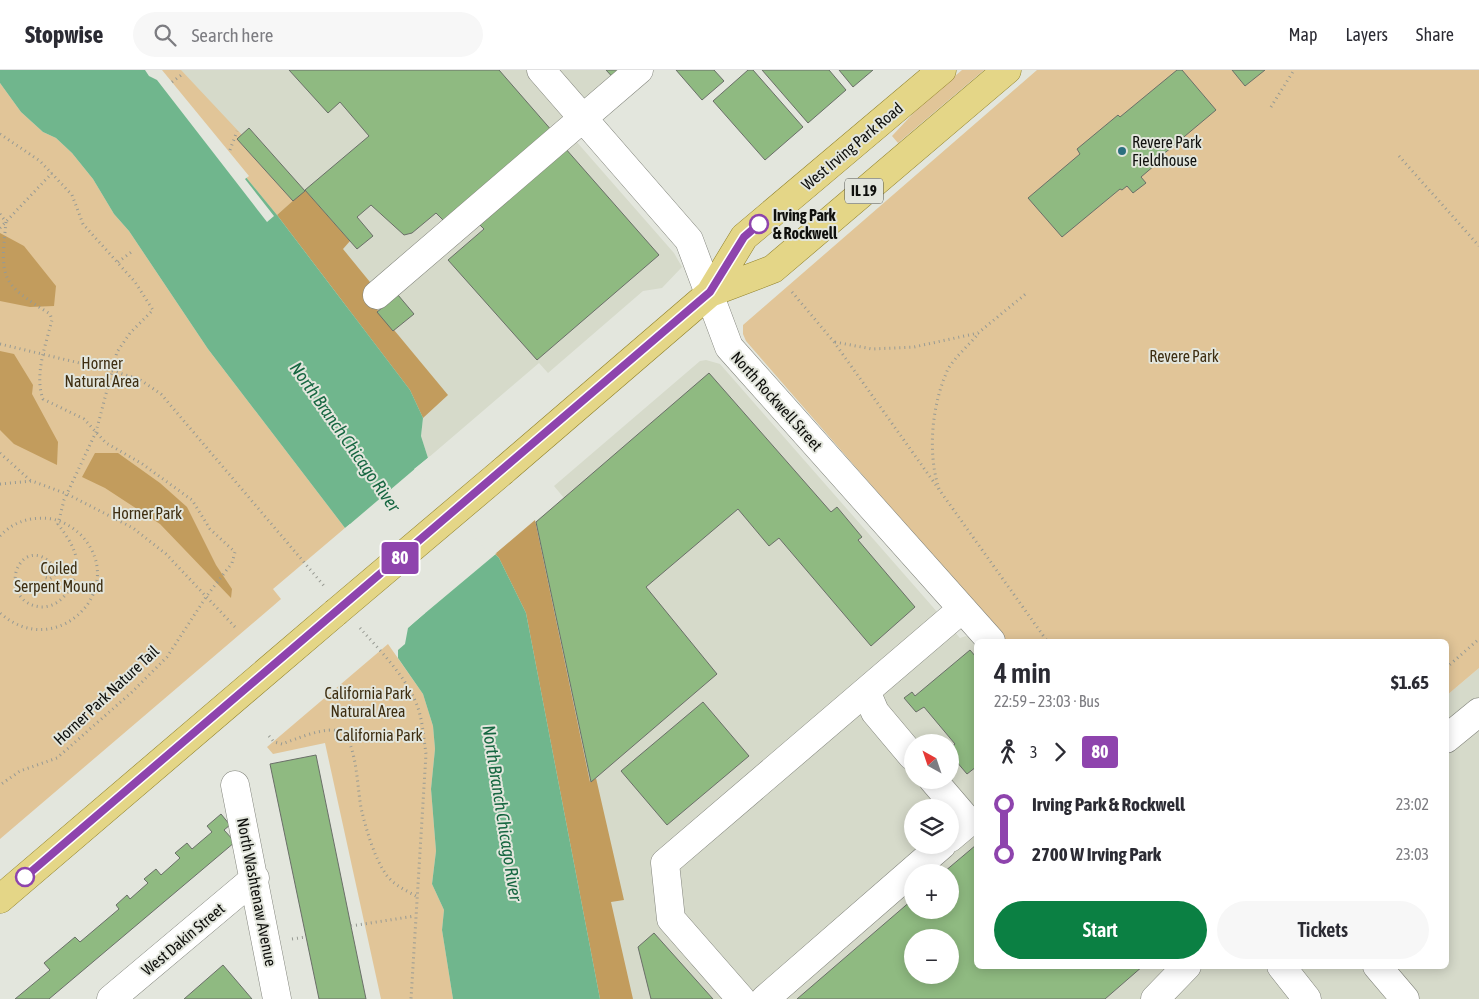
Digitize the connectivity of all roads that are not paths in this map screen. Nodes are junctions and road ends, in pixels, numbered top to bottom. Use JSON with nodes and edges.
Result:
{"nodes":[{"id":1,"x":541,"y":70,"type":"edge"},
{"id":2,"x":639,"y":70,"type":"edge"},
{"id":3,"x":942,"y":70,"type":"edge"},
{"id":4,"x":1007,"y":70,"type":"edge"},
{"id":5,"x":583,"y":118,"type":"junction"},
{"id":6,"x":710,"y":292,"type":"junction"},
{"id":7,"x":377,"y":295,"type":"dead end"},
{"id":8,"x":962,"y":609,"type":"junction"},
{"id":9,"x":989,"y":639,"type":"edge"},
{"id":10,"x":866,"y":691,"type":"junction"},
{"id":11,"x":1479,"y":712,"type":"edge"},
{"id":12,"x":1449,"y":737,"type":"edge"},
{"id":13,"x":904,"y":746,"type":"edge"},
{"id":14,"x":236,"y":785,"type":"dead end"},
{"id":15,"x":941,"y":789,"type":"edge"},
{"id":16,"x":949,"y":799,"type":"edge"},
{"id":17,"x":959,"y":810,"type":"edge"},
{"id":18,"x":959,"y":830,"type":"edge"},
{"id":19,"x":932,"y":854,"type":"edge"},
{"id":20,"x":255,"y":878,"type":"junction"},
{"id":21,"x":0,"y":899,"type":"edge"},
{"id":22,"x":1183,"y":969,"type":"edge"},
{"id":23,"x":1282,"y":969,"type":"edge"},
{"id":24,"x":1380,"y":969,"type":"edge"},
{"id":25,"x":111,"y":999,"type":"edge"},
{"id":26,"x":277,"y":999,"type":"edge"},
{"id":27,"x":741,"y":999,"type":"edge"},
{"id":28,"x":765,"y":999,"type":"edge"},
{"id":29,"x":1155,"y":999,"type":"edge"},
{"id":30,"x":1307,"y":999,"type":"edge"},
{"id":31,"x":1406,"y":999,"type":"edge"}],
"edges":[{"from":1,"to":5,"type":"street","name":"North Rockwell Street"},
{"from":2,"to":5,"type":"street"},
{"from":3,"to":6,"type":"main road","name":"West Irving Park Road","number":"IL 19"},
{"from":4,"to":6,"type":"main road","name":"West Irving Park Road","number":"IL 19"},
{"from":5,"to":6,"type":"street","name":"North Rockwell Street"},
{"from":5,"to":7,"type":"street"},
{"from":6,"to":8,"type":"street","name":"North Rockwell Street"},
{"from":6,"to":21,"type":"main road","name":"West Irving Park Road","number":"IL 19","bridge":true},
{"from":8,"to":9,"type":"street","name":"North Rockwell Street"},
{"from":8,"to":10,"type":"street"},
{"from":10,"to":13,"type":"street"},
{"from":10,"to":27,"type":"street"},
{"from":11,"to":12,"type":"street"},
{"from":14,"to":20,"type":"street","name":"North Washtenaw Avenue"},
{"from":15,"to":16,"type":"street"},
{"from":17,"to":18,"type":"street"},
{"from":19,"to":28,"type":"street"},
{"from":20,"to":25,"type":"street","name":"West Dakin Street"},
{"from":20,"to":26,"type":"street","name":"North Washtenaw Avenue"},
{"from":22,"to":29,"type":"street"},
{"from":23,"to":30,"type":"street"},
{"from":24,"to":31,"type":"street"}]}
